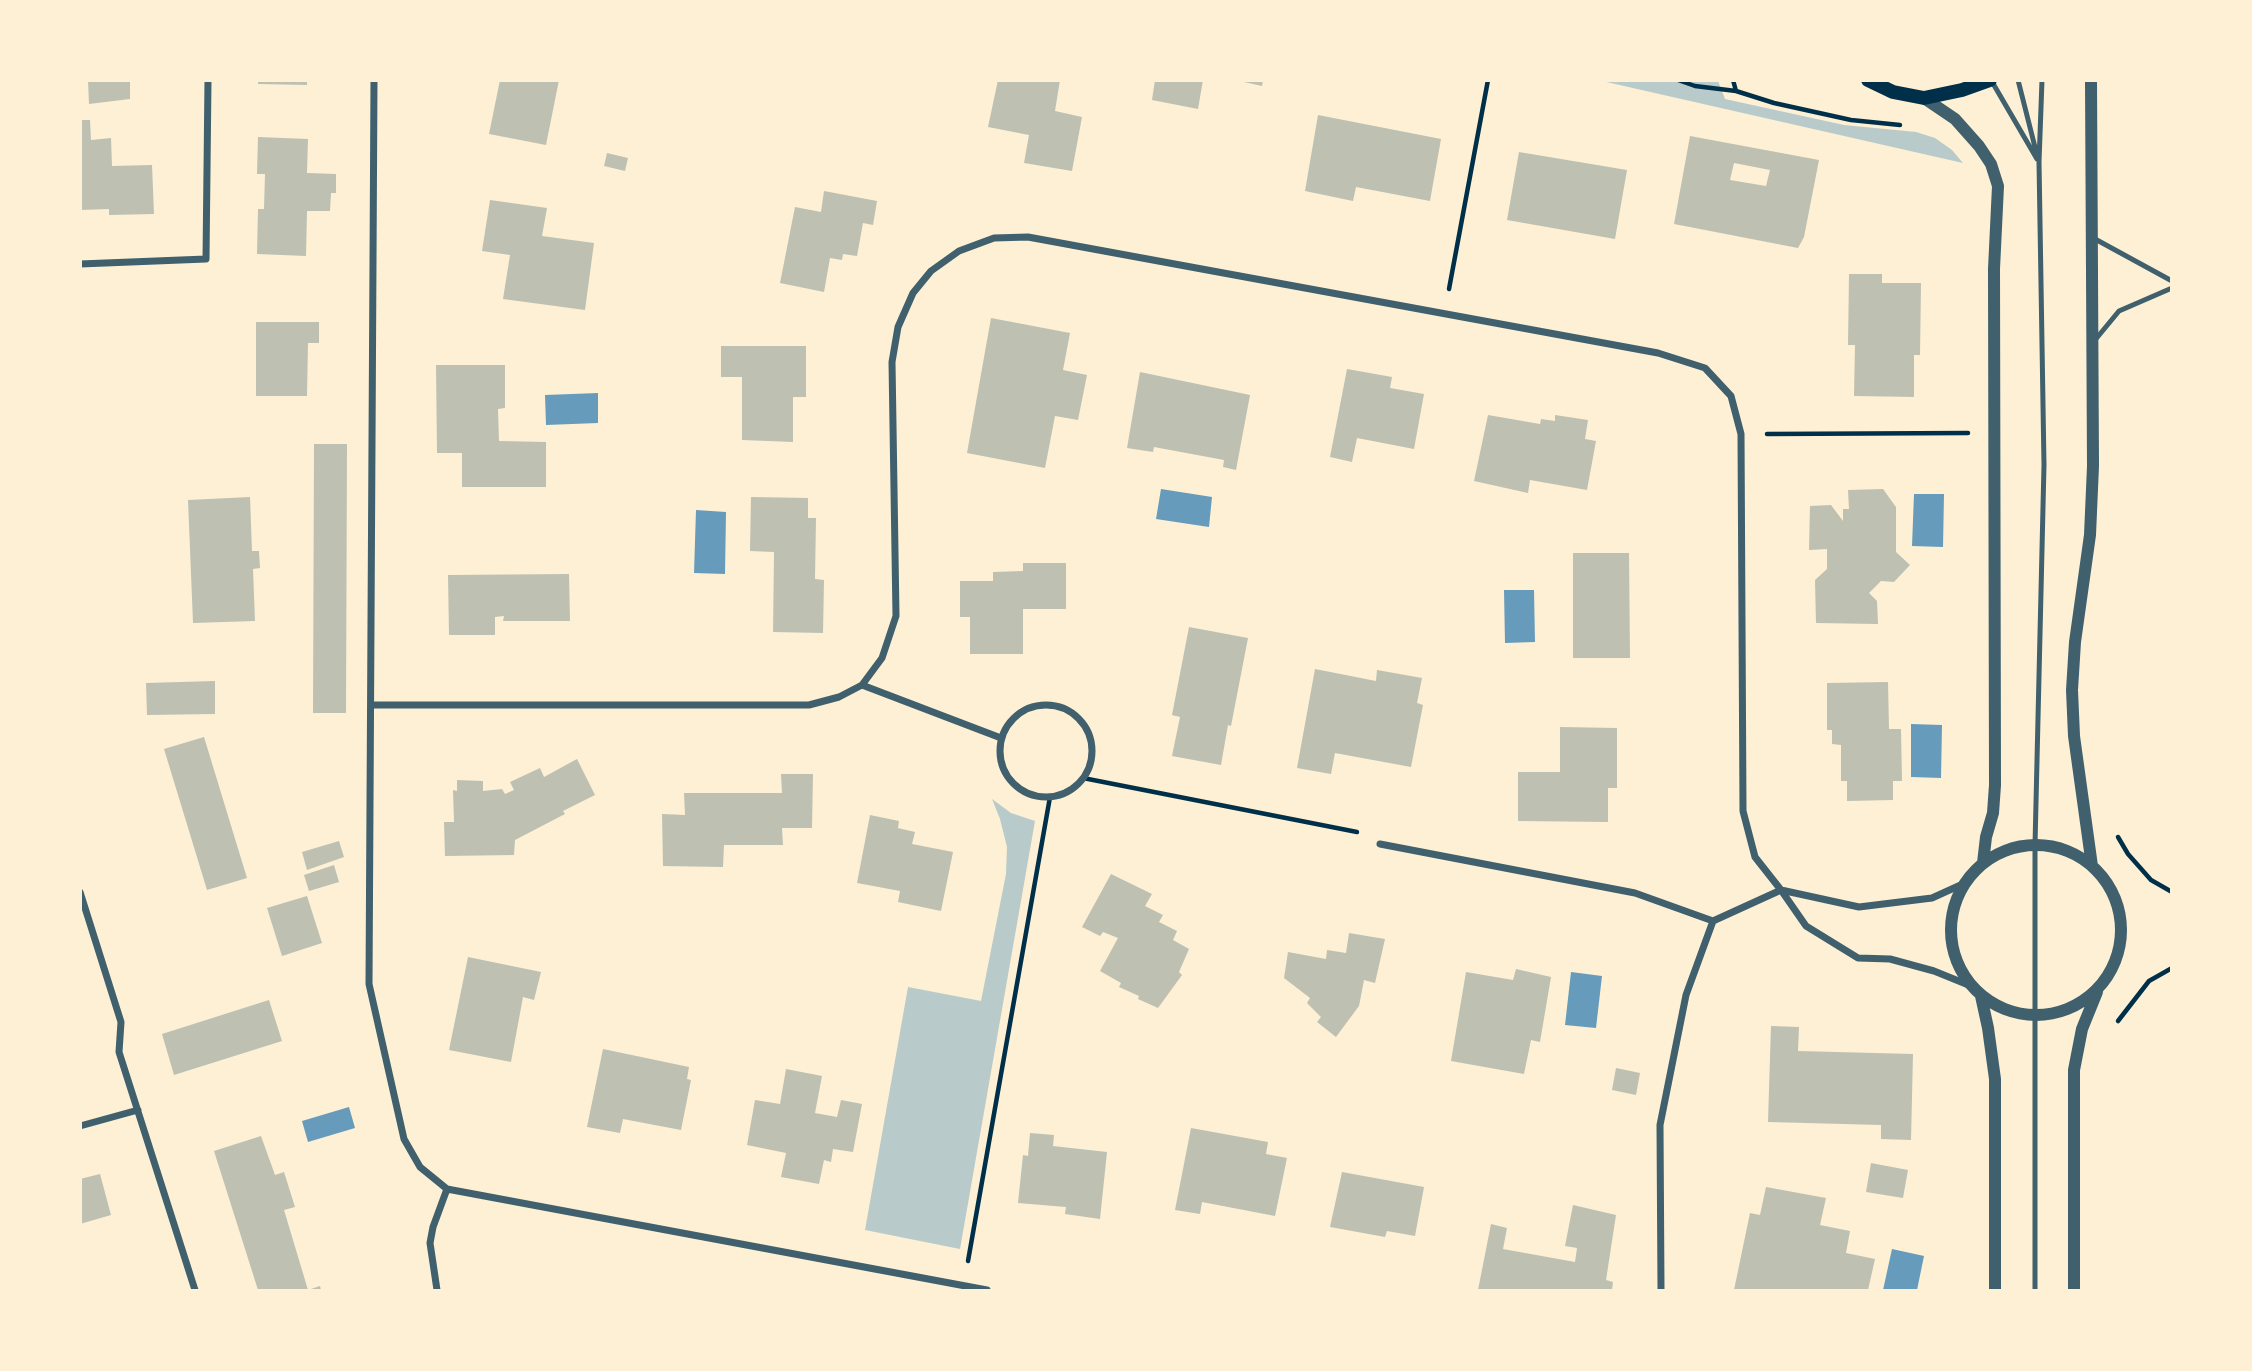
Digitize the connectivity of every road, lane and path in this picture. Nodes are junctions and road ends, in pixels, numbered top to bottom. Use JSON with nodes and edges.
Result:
{"nodes":[{"id":1,"x":208,"y":80,"type":"edge"},
{"id":2,"x":374,"y":80,"type":"edge"},
{"id":3,"x":1488,"y":80,"type":"edge"},
{"id":4,"x":1678,"y":80,"type":"edge"},
{"id":5,"x":1733,"y":80,"type":"edge"},
{"id":6,"x":1868,"y":80,"type":"edge"},
{"id":7,"x":1991,"y":80,"type":"edge"},
{"id":8,"x":2018,"y":80,"type":"edge"},
{"id":9,"x":2042,"y":80,"type":"edge"},
{"id":10,"x":2091,"y":80,"type":"edge"},
{"id":11,"x":1736,"y":91,"type":"junction"},
{"id":12,"x":1924,"y":98,"type":"junction"},
{"id":13,"x":1911,"y":127,"type":"dead end"},
{"id":14,"x":2039,"y":162,"type":"junction"},
{"id":15,"x":2092,"y":237,"type":"junction"},
{"id":16,"x":80,"y":264,"type":"edge"},
{"id":17,"x":2172,"y":281,"type":"edge"},
{"id":18,"x":2172,"y":288,"type":"edge"},
{"id":19,"x":1445,"y":314,"type":"junction"},
{"id":20,"x":2093,"y":342,"type":"junction"},
{"id":21,"x":1995,"y":432,"type":"junction"},
{"id":22,"x":1741,"y":434,"type":"junction"},
{"id":23,"x":862,"y":685,"type":"junction"},
{"id":24,"x":373,"y":705,"type":"junction"},
{"id":25,"x":1001,"y":738,"type":"junction"},
{"id":26,"x":1083,"y":778,"type":"junction"},
{"id":27,"x":1050,"y":797,"type":"junction"},
{"id":28,"x":1380,"y":844,"type":"joint"},
{"id":29,"x":2035,"y":845,"type":"junction"},
{"id":30,"x":1983,"y":863,"type":"junction"},
{"id":31,"x":2092,"y":866,"type":"junction"},
{"id":32,"x":1965,"y":883,"type":"junction"},
{"id":33,"x":1782,"y":890,"type":"junction"},
{"id":34,"x":80,"y":892,"type":"edge"},
{"id":35,"x":1713,"y":921,"type":"junction"},
{"id":36,"x":2172,"y":968,"type":"edge"},
{"id":37,"x":2098,"y":989,"type":"junction"},
{"id":38,"x":1976,"y":991,"type":"junction"},
{"id":39,"x":2035,"y":1016,"type":"junction"},
{"id":40,"x":2115,"y":1026,"type":"dead end"},
{"id":41,"x":138,"y":1110,"type":"junction"},
{"id":42,"x":80,"y":1126,"type":"edge"},
{"id":43,"x":447,"y":1189,"type":"junction"},
{"id":44,"x":964,"y":1286,"type":"junction"},
{"id":45,"x":195,"y":1290,"type":"edge"},
{"id":46,"x":437,"y":1290,"type":"edge"},
{"id":47,"x":987,"y":1290,"type":"edge"},
{"id":48,"x":1661,"y":1290,"type":"edge"},
{"id":49,"x":1995,"y":1290,"type":"edge"},
{"id":50,"x":2035,"y":1290,"type":"edge"},
{"id":51,"x":2074,"y":1290,"type":"edge"}],
"edges":[{"from":1,"to":16,"type":"street"},
{"from":2,"to":24,"type":"street"},
{"from":3,"to":19,"type":"path"},
{"from":4,"to":11,"type":"path"},
{"from":5,"to":11,"type":"path"},
{"from":6,"to":12,"type":"main road"},
{"from":7,"to":12,"type":"main road"},
{"from":7,"to":14,"type":"lane"},
{"from":8,"to":14,"type":"lane"},
{"from":9,"to":14,"type":"lane"},
{"from":10,"to":15,"type":"street"},
{"from":11,"to":13,"type":"path"},
{"from":12,"to":21,"type":"street"},
{"from":14,"to":29,"type":"lane"},
{"from":15,"to":17,"type":"lane"},
{"from":15,"to":20,"type":"street"},
{"from":18,"to":20,"type":"lane"},
{"from":19,"to":22,"type":"street"},
{"from":19,"to":23,"type":"street"},
{"from":20,"to":31,"type":"street"},
{"from":21,"to":22,"type":"path"},
{"from":21,"to":30,"type":"street"},
{"from":22,"to":33,"type":"street"},
{"from":23,"to":24,"type":"street"},
{"from":23,"to":25,"type":"street"},
{"from":24,"to":43,"type":"street"},
{"from":25,"to":26,"type":"street"},
{"from":25,"to":27,"type":"street"},
{"from":26,"to":27,"type":"street"},
{"from":26,"to":28,"type":"path"},
{"from":27,"to":44,"type":"path"},
{"from":28,"to":35,"type":"street"},
{"from":29,"to":30,"type":"street"},
{"from":29,"to":31,"type":"street"},
{"from":29,"to":39,"type":"lane"},
{"from":30,"to":32,"type":"street"},
{"from":31,"to":37,"type":"street"},
{"from":32,"to":33,"type":"street"},
{"from":32,"to":38,"type":"street"},
{"from":33,"to":35,"type":"street"},
{"from":33,"to":38,"type":"street"},
{"from":34,"to":41,"type":"street"},
{"from":35,"to":48,"type":"street"},
{"from":36,"to":40,"type":"path"},
{"from":37,"to":39,"type":"street"},
{"from":37,"to":51,"type":"street"},
{"from":38,"to":39,"type":"street"},
{"from":38,"to":49,"type":"street"},
{"from":39,"to":50,"type":"lane"},
{"from":41,"to":42,"type":"street"},
{"from":41,"to":45,"type":"street"},
{"from":43,"to":44,"type":"street"},
{"from":43,"to":46,"type":"street"},
{"from":44,"to":47,"type":"street"}]}
